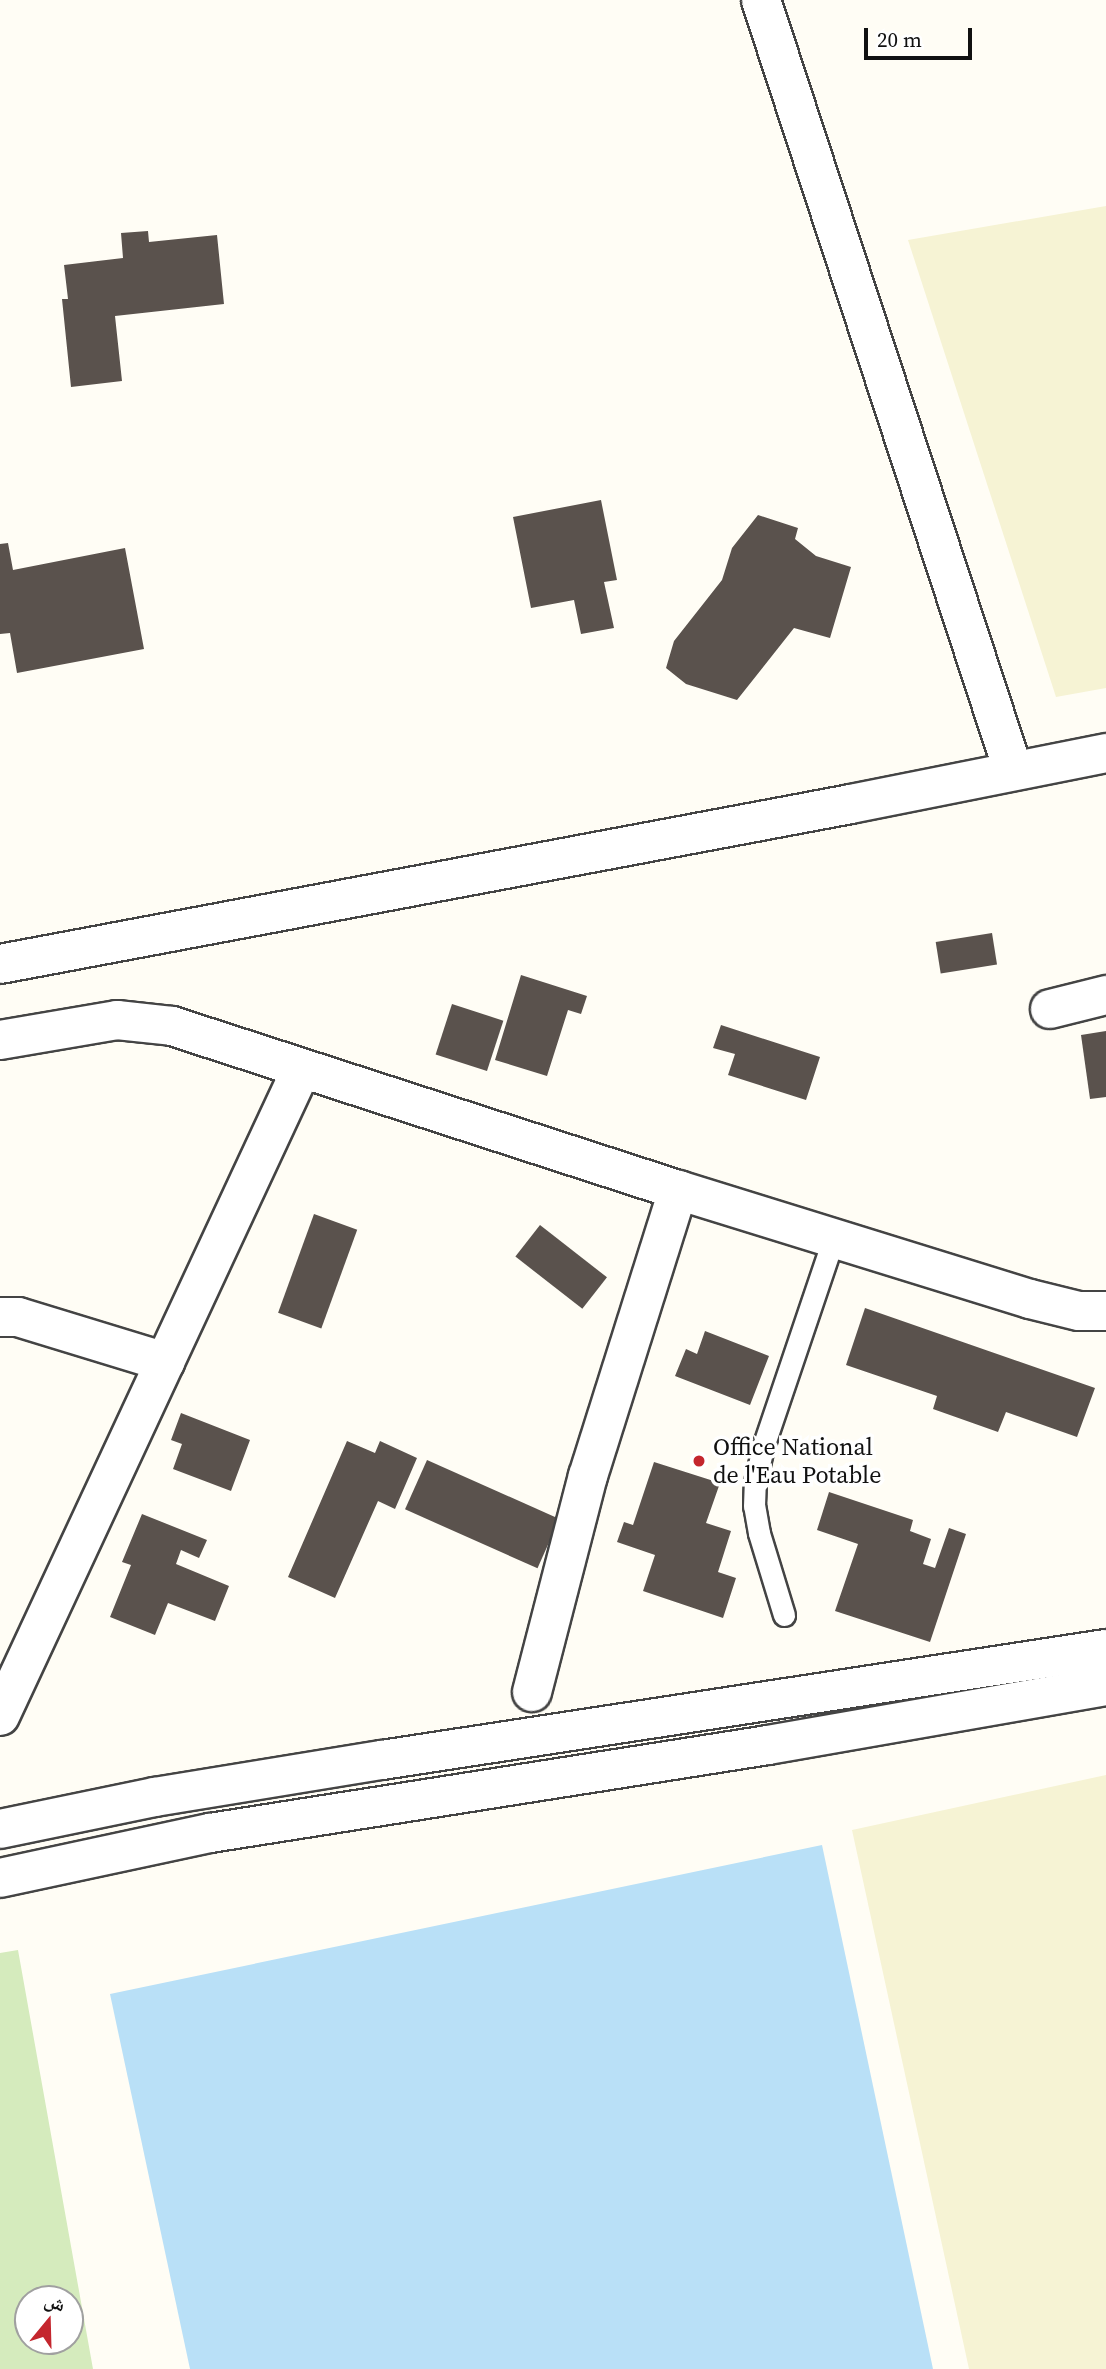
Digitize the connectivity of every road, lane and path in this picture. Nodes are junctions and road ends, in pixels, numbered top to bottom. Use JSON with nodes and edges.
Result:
{"nodes":[{"id":1,"x":761,"y":0,"type":"edge"},
{"id":2,"x":1106,"y":752,"type":"edge"},
{"id":3,"x":1013,"y":770,"type":"junction"},
{"id":4,"x":0,"y":964,"type":"edge"},
{"id":5,"x":1106,"y":995,"type":"edge"},
{"id":6,"x":1050,"y":1009,"type":"dead end"},
{"id":7,"x":0,"y":1040,"type":"edge"},
{"id":8,"x":302,"y":1070,"type":"junction"},
{"id":9,"x":678,"y":1190,"type":"junction"},
{"id":10,"x":834,"y":1237,"type":"junction"},
{"id":11,"x":1106,"y":1311,"type":"edge"},
{"id":12,"x":0,"y":1317,"type":"edge"},
{"id":13,"x":165,"y":1362,"type":"junction"},
{"id":14,"x":784,"y":1615,"type":"dead end"},
{"id":15,"x":1106,"y":1649,"type":"edge"},
{"id":16,"x":1106,"y":1686,"type":"edge"},
{"id":17,"x":532,"y":1692,"type":"dead end"},
{"id":18,"x":0,"y":1716,"type":"edge"},
{"id":19,"x":0,"y":1829,"type":"edge"},
{"id":20,"x":0,"y":1878,"type":"edge"}],
"edges":[{"from":1,"to":3,"type":"street"},
{"from":2,"to":3,"type":"street"},
{"from":3,"to":4,"type":"street"},
{"from":5,"to":6,"type":"street"},
{"from":7,"to":8,"type":"street"},
{"from":8,"to":9,"type":"street"},
{"from":8,"to":13,"type":"street"},
{"from":9,"to":10,"type":"street"},
{"from":9,"to":17,"type":"street"},
{"from":10,"to":11,"type":"street"},
{"from":10,"to":14,"type":"lane"},
{"from":12,"to":13,"type":"street"},
{"from":13,"to":18,"type":"street"},
{"from":15,"to":19,"type":"street"},
{"from":16,"to":20,"type":"street"}]}
